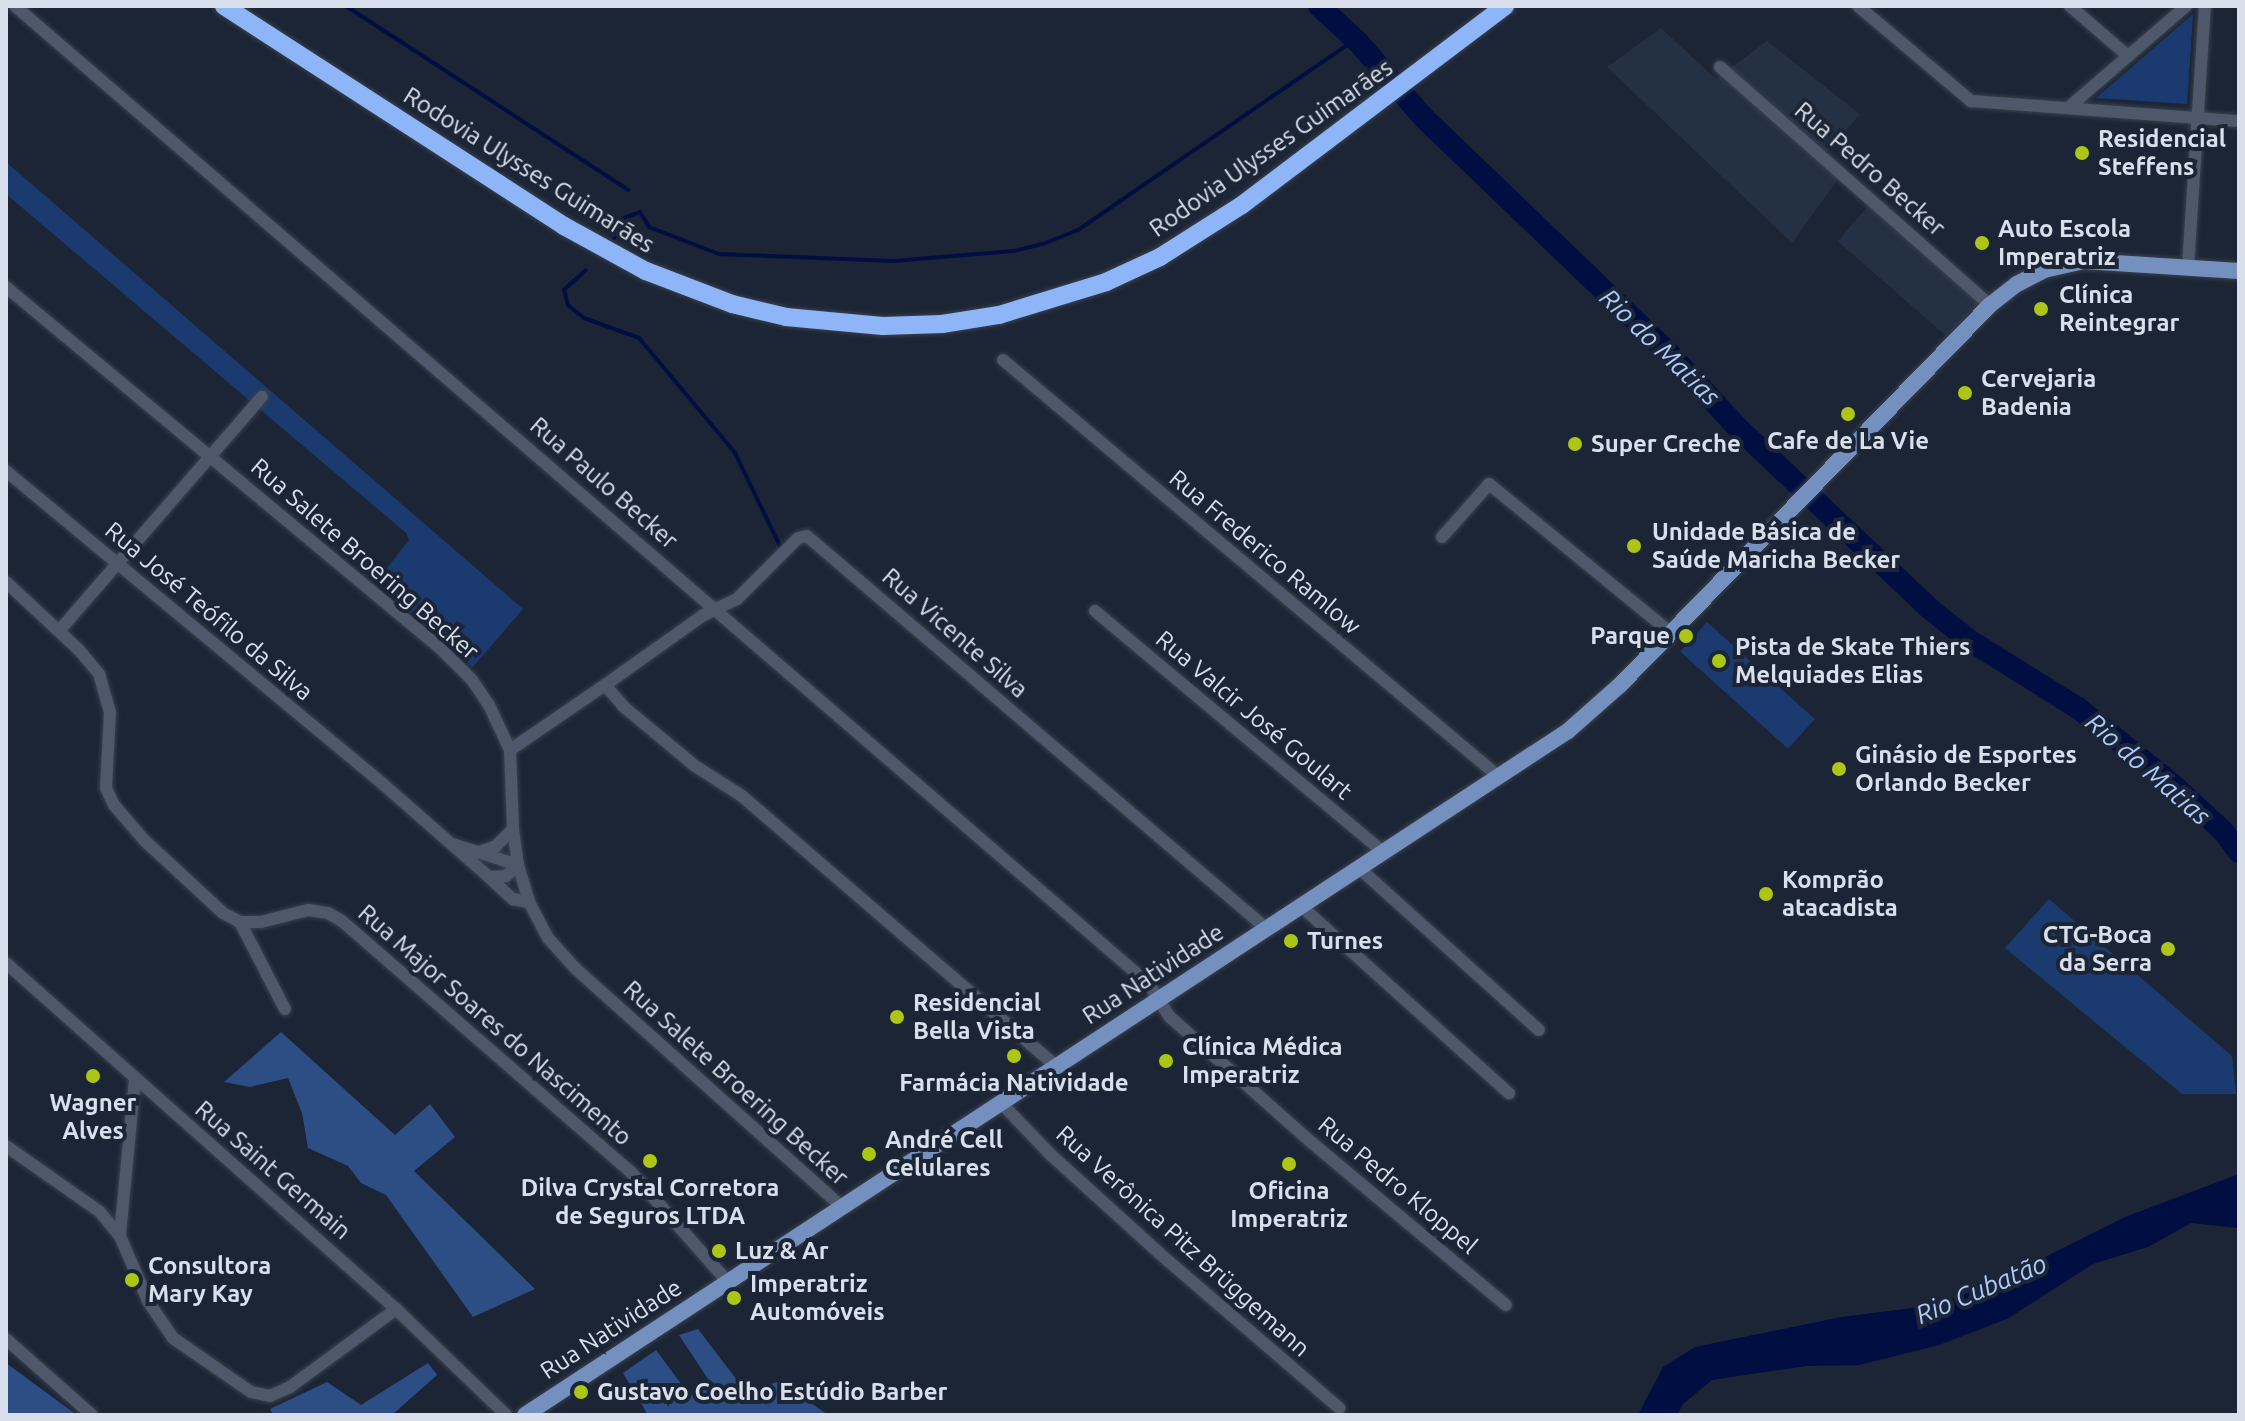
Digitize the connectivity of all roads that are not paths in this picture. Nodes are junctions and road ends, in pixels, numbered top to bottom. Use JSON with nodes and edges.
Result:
{"nodes":[{"id":1,"x":15,"y":6,"type":"edge"},
{"id":2,"x":224,"y":6,"type":"edge"},
{"id":3,"x":1505,"y":6,"type":"edge"},
{"id":4,"x":1858,"y":6,"type":"edge"},
{"id":5,"x":2070,"y":6,"type":"edge"},
{"id":6,"x":2186,"y":6,"type":"edge"},
{"id":7,"x":2205,"y":6,"type":"edge"},
{"id":8,"x":2128,"y":56,"type":"junction"},
{"id":9,"x":1720,"y":67,"type":"dead end"},
{"id":10,"x":2068,"y":108,"type":"junction"},
{"id":11,"x":2198,"y":118,"type":"junction"},
{"id":12,"x":2239,"y":121,"type":"edge"},
{"id":13,"x":2188,"y":267,"type":"junction"},
{"id":14,"x":2239,"y":271,"type":"edge"},
{"id":15,"x":6,"y":287,"type":"edge"},
{"id":16,"x":1990,"y":305,"type":"junction"},
{"id":17,"x":1003,"y":360,"type":"dead end"},
{"id":18,"x":262,"y":397,"type":"dead end"},
{"id":19,"x":210,"y":455,"type":"junction"},
{"id":20,"x":6,"y":471,"type":"edge"},
{"id":21,"x":1442,"y":537,"type":"dead end"},
{"id":22,"x":117,"y":563,"type":"junction"},
{"id":23,"x":6,"y":582,"type":"edge"},
{"id":24,"x":717,"y":609,"type":"junction"},
{"id":25,"x":1095,"y":611,"type":"dead end"},
{"id":26,"x":59,"y":631,"type":"junction"},
{"id":27,"x":1671,"y":633,"type":"junction"},
{"id":28,"x":605,"y":685,"type":"junction"},
{"id":29,"x":510,"y":750,"type":"junction"},
{"id":30,"x":1499,"y":777,"type":"junction"},
{"id":31,"x":513,"y":829,"type":"junction"},
{"id":32,"x":453,"y":844,"type":"junction"},
{"id":33,"x":476,"y":853,"type":"junction"},
{"id":34,"x":1384,"y":853,"type":"junction"},
{"id":35,"x":518,"y":865,"type":"junction"},
{"id":36,"x":1359,"y":868,"type":"junction"},
{"id":37,"x":489,"y":877,"type":"junction"},
{"id":38,"x":529,"y":902,"type":"junction"},
{"id":39,"x":1301,"y":906,"type":"junction"},
{"id":40,"x":240,"y":922,"type":"junction"},
{"id":41,"x":1267,"y":929,"type":"junction"},
{"id":42,"x":6,"y":963,"type":"edge"},
{"id":43,"x":1159,"y":999,"type":"junction"},
{"id":44,"x":285,"y":1009,"type":"dead end"},
{"id":45,"x":1539,"y":1030,"type":"dead end"},
{"id":46,"x":1056,"y":1066,"type":"junction"},
{"id":47,"x":135,"y":1079,"type":"junction"},
{"id":48,"x":1509,"y":1093,"type":"dead end"},
{"id":49,"x":1001,"y":1103,"type":"junction"},
{"id":50,"x":6,"y":1146,"type":"edge"},
{"id":51,"x":842,"y":1207,"type":"junction"},
{"id":52,"x":120,"y":1236,"type":"junction"},
{"id":53,"x":727,"y":1281,"type":"junction"},
{"id":54,"x":1506,"y":1305,"type":"dead end"},
{"id":55,"x":396,"y":1309,"type":"junction"},
{"id":56,"x":6,"y":1339,"type":"edge"},
{"id":57,"x":1339,"y":1408,"type":"dead end"},
{"id":58,"x":92,"y":1415,"type":"edge"},
{"id":59,"x":506,"y":1415,"type":"edge"},
{"id":60,"x":525,"y":1415,"type":"edge"}],
"edges":[{"from":1,"to":24,"type":"street","name":"Rua Paulo Becker"},
{"from":2,"to":3,"type":"highway","name":"Rodovia Ulysses Guimarães"},
{"from":4,"to":10,"type":"street"},
{"from":5,"to":8,"type":"street"},
{"from":6,"to":8,"type":"street"},
{"from":7,"to":11,"type":"street"},
{"from":8,"to":10,"type":"street"},
{"from":9,"to":16,"type":"street","name":"Rua Pedro Becker"},
{"from":10,"to":11,"type":"street"},
{"from":11,"to":12,"type":"street"},
{"from":11,"to":13,"type":"street"},
{"from":13,"to":14,"type":"main road","name":"Rua Natividade"},
{"from":13,"to":16,"type":"main road","name":"Rua Natividade"},
{"from":15,"to":19,"type":"street","name":"Rua Salete Broering Becker"},
{"from":16,"to":27,"type":"main road","name":"Rua Natividade"},
{"from":17,"to":30,"type":"street","name":"Rua Frederico Ramlow"},
{"from":18,"to":19,"type":"street"},
{"from":19,"to":22,"type":"street"},
{"from":19,"to":29,"type":"street","name":"Rua Salete Broering Becker"},
{"from":20,"to":22,"type":"street","name":"Rua José Teófilo da Silva"},
{"from":21,"to":27,"type":"street"},
{"from":22,"to":26,"type":"street"},
{"from":22,"to":32,"type":"street","name":"Rua José Teófilo da Silva"},
{"from":23,"to":26,"type":"street"},
{"from":24,"to":28,"type":"street","name":"Rua Vicente Silva"},
{"from":24,"to":41,"type":"street","name":"Rua Vicente Silva"},
{"from":24,"to":43,"type":"street","name":"Rua Paulo Becker"},
{"from":25,"to":34,"type":"street","name":"Rua Valcir José Goulart"},
{"from":26,"to":40,"type":"street"},
{"from":27,"to":30,"type":"main road","name":"Rua Natividade"},
{"from":28,"to":29,"type":"street","name":"Rua Vicente Silva"},
{"from":28,"to":46,"type":"street"},
{"from":29,"to":31,"type":"street","name":"Rua Salete Broering Becker"},
{"from":30,"to":34,"type":"main road","name":"Rua Natividade"},
{"from":31,"to":33,"type":"street"},
{"from":31,"to":35,"type":"street","name":"Rua Salete Broering Becker"},
{"from":32,"to":33,"type":"street"},
{"from":32,"to":37,"type":"street","name":"Rua José Teófilo da Silva"},
{"from":33,"to":35,"type":"street"},
{"from":34,"to":36,"type":"main road","name":"Rua Natividade"},
{"from":35,"to":37,"type":"street"},
{"from":35,"to":38,"type":"street","name":"Rua Salete Broering Becker"},
{"from":36,"to":39,"type":"main road","name":"Rua Natividade"},
{"from":36,"to":45,"type":"street"},
{"from":37,"to":38,"type":"street","name":"Rua José Teófilo da Silva"},
{"from":38,"to":51,"type":"street","name":"Rua Salete Broering Becker"},
{"from":39,"to":41,"type":"main road","name":"Rua Natividade"},
{"from":39,"to":48,"type":"street"},
{"from":40,"to":44,"type":"street"},
{"from":40,"to":53,"type":"street","name":"Rua Major Soares do Nascimento"},
{"from":41,"to":43,"type":"main road","name":"Rua Natividade"},
{"from":42,"to":47,"type":"street","name":"Rua Saint Germain"},
{"from":43,"to":46,"type":"main road","name":"Rua Natividade"},
{"from":43,"to":54,"type":"street","name":"Rua Pedro Kloppel"},
{"from":46,"to":49,"type":"main road","name":"Rua Natividade"},
{"from":47,"to":52,"type":"street"},
{"from":47,"to":55,"type":"street","name":"Rua Saint Germain"},
{"from":49,"to":51,"type":"main road","name":"Rua Natividade"},
{"from":49,"to":57,"type":"street","name":"Rua Verônica Pitz Brüggemann"},
{"from":50,"to":52,"type":"street"},
{"from":51,"to":53,"type":"main road","name":"Rua Natividade"},
{"from":52,"to":55,"type":"street"},
{"from":53,"to":60,"type":"main road","name":"Rua Natividade"},
{"from":55,"to":59,"type":"street","name":"Rua Saint Germain"},
{"from":56,"to":58,"type":"street"}]}
